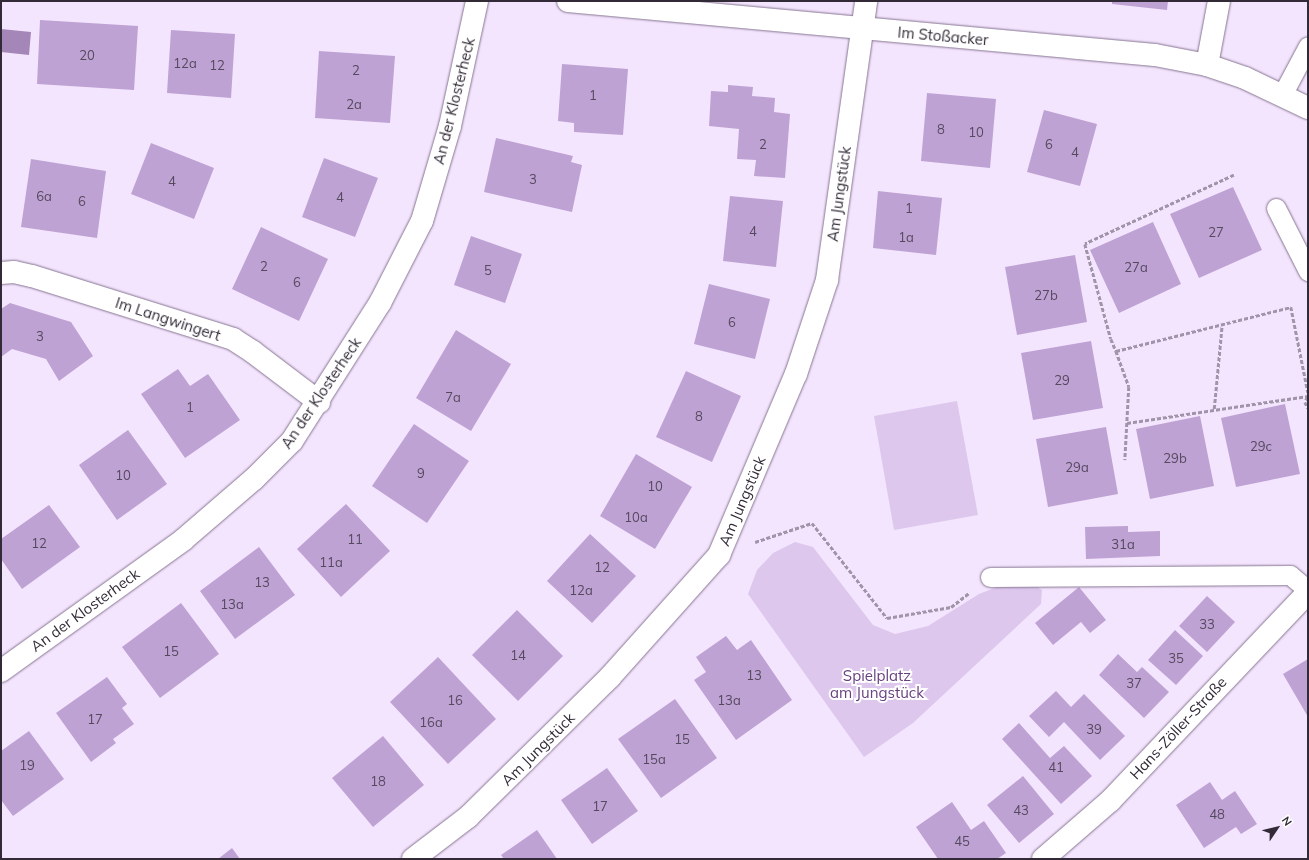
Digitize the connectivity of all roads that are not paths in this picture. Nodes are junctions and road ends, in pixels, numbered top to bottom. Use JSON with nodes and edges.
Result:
{"nodes":[{"id":1,"x":477,"y":1,"type":"edge"},
{"id":2,"x":568,"y":1,"type":"edge"},
{"id":3,"x":866,"y":1,"type":"edge"},
{"id":4,"x":1219,"y":1,"type":"edge"},
{"id":5,"x":863,"y":29,"type":"junction"},
{"id":6,"x":1308,"y":46,"type":"edge"},
{"id":7,"x":1207,"y":65,"type":"junction"},
{"id":8,"x":1282,"y":96,"type":"junction"},
{"id":9,"x":1308,"y":108,"type":"edge"},
{"id":10,"x":1276,"y":208,"type":"dead end"},
{"id":11,"x":1308,"y":271,"type":"edge"},
{"id":12,"x":1,"y":273,"type":"edge"},
{"id":13,"x":319,"y":402,"type":"junction"},
{"id":14,"x":990,"y":577,"type":"road end"},
{"id":15,"x":1308,"y":591,"type":"edge"},
{"id":16,"x":1,"y":671,"type":"edge"},
{"id":17,"x":413,"y":859,"type":"edge"},
{"id":18,"x":1043,"y":859,"type":"edge"}],
"edges":[{"from":1,"to":13,"type":"street","name":"An der Klosterheck"},
{"from":2,"to":5,"type":"street","name":"Im Stoßacker"},
{"from":3,"to":5,"type":"street","name":"Am Jungstück"},
{"from":4,"to":7,"type":"street"},
{"from":5,"to":7,"type":"street","name":"Im Stoßacker"},
{"from":5,"to":17,"type":"street","name":"Am Jungstück"},
{"from":6,"to":8,"type":"lane"},
{"from":7,"to":8,"type":"street","name":"Im Stoßacker"},
{"from":8,"to":9,"type":"street","name":"Im Stoßacker"},
{"from":10,"to":11,"type":"lane"},
{"from":12,"to":13,"type":"street","name":"Im Langwingert"},
{"from":13,"to":16,"type":"street","name":"An der Klosterheck"},
{"from":14,"to":15,"type":"lane","name":"Hans-Zöller-Straße"},
{"from":15,"to":18,"type":"street","name":"Hans-Zöller-Straße"}]}
